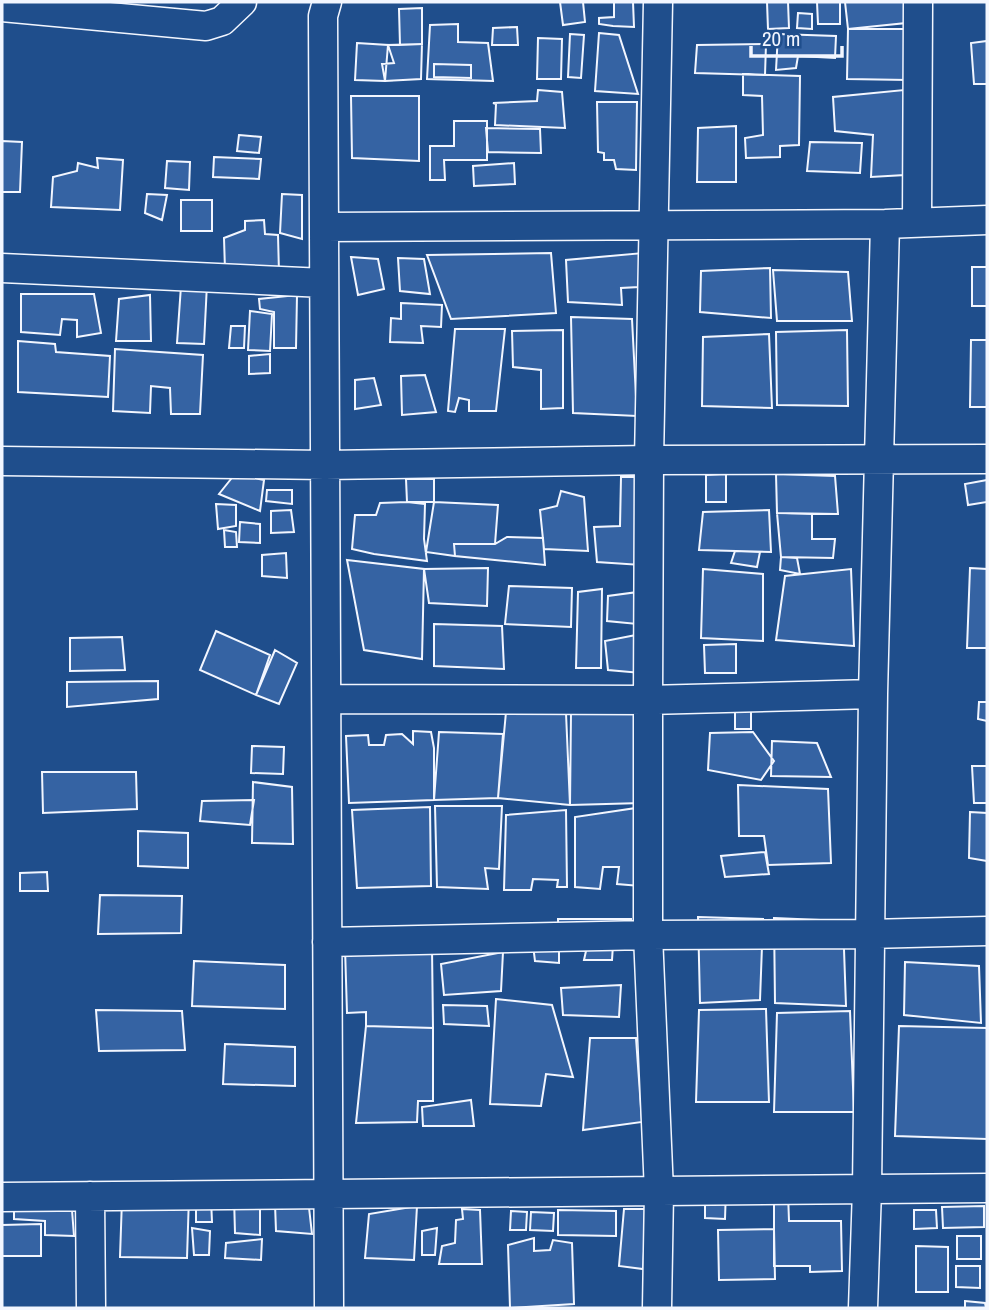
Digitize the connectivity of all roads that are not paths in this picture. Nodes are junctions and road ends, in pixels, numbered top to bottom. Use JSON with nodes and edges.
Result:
{"nodes":[{"id":1,"x":242,"y":2,"type":"edge"},
{"id":2,"x":327,"y":2,"type":"edge"},
{"id":3,"x":658,"y":2,"type":"edge"},
{"id":4,"x":918,"y":2,"type":"edge"},
{"id":5,"x":2,"y":7,"type":"edge"},
{"id":6,"x":987,"y":220,"type":"edge"},
{"id":7,"x":917,"y":222,"type":"junction"},
{"id":8,"x":885,"y":224,"type":"junction"},
{"id":9,"x":653,"y":226,"type":"junction"},
{"id":10,"x":324,"y":228,"type":"junction"},
{"id":11,"x":2,"y":268,"type":"edge"},
{"id":12,"x":324,"y":283,"type":"junction"},
{"id":13,"x":649,"y":460,"type":"junction"},
{"id":14,"x":878,"y":460,"type":"junction"},
{"id":15,"x":987,"y":460,"type":"edge"},
{"id":16,"x":2,"y":461,"type":"edge"},
{"id":17,"x":325,"y":466,"type":"junction"},
{"id":18,"x":873,"y":694,"type":"junction"},
{"id":19,"x":327,"y":699,"type":"junction"},
{"id":20,"x":648,"y":700,"type":"junction"},
{"id":21,"x":987,"y":931,"type":"edge"},
{"id":22,"x":869,"y":934,"type":"junction"},
{"id":23,"x":648,"y":935,"type":"junction"},
{"id":24,"x":327,"y":942,"type":"junction"},
{"id":25,"x":987,"y":1188,"type":"edge"},
{"id":26,"x":867,"y":1189,"type":"junction"},
{"id":27,"x":659,"y":1192,"type":"junction"},
{"id":28,"x":329,"y":1194,"type":"junction"},
{"id":29,"x":90,"y":1196,"type":"junction"},
{"id":30,"x":2,"y":1197,"type":"edge"},
{"id":31,"x":91,"y":1308,"type":"edge"},
{"id":32,"x":329,"y":1308,"type":"edge"},
{"id":33,"x":657,"y":1308,"type":"edge"},
{"id":34,"x":863,"y":1308,"type":"edge"}],
"edges":[{"from":1,"to":5,"type":"street"},
{"from":2,"to":10,"type":"street"},
{"from":3,"to":9,"type":"street"},
{"from":4,"to":7,"type":"street"},
{"from":6,"to":7,"type":"street"},
{"from":7,"to":8,"type":"street"},
{"from":8,"to":9,"type":"street"},
{"from":8,"to":14,"type":"street"},
{"from":9,"to":10,"type":"street"},
{"from":9,"to":13,"type":"street"},
{"from":10,"to":12,"type":"street"},
{"from":11,"to":12,"type":"street"},
{"from":12,"to":17,"type":"street"},
{"from":13,"to":14,"type":"street"},
{"from":13,"to":17,"type":"street"},
{"from":13,"to":20,"type":"street"},
{"from":14,"to":15,"type":"street"},
{"from":14,"to":18,"type":"street"},
{"from":16,"to":17,"type":"street"},
{"from":17,"to":19,"type":"street"},
{"from":18,"to":20,"type":"street"},
{"from":18,"to":22,"type":"street"},
{"from":19,"to":20,"type":"street"},
{"from":19,"to":24,"type":"street"},
{"from":20,"to":23,"type":"street"},
{"from":21,"to":22,"type":"street"},
{"from":22,"to":23,"type":"street"},
{"from":22,"to":26,"type":"street"},
{"from":23,"to":24,"type":"street"},
{"from":23,"to":27,"type":"street"},
{"from":24,"to":28,"type":"street"},
{"from":25,"to":26,"type":"street"},
{"from":26,"to":27,"type":"street"},
{"from":26,"to":34,"type":"street"},
{"from":27,"to":28,"type":"street"},
{"from":27,"to":33,"type":"street"},
{"from":28,"to":29,"type":"street"},
{"from":28,"to":32,"type":"street"},
{"from":29,"to":30,"type":"street"},
{"from":29,"to":31,"type":"street"}]}
